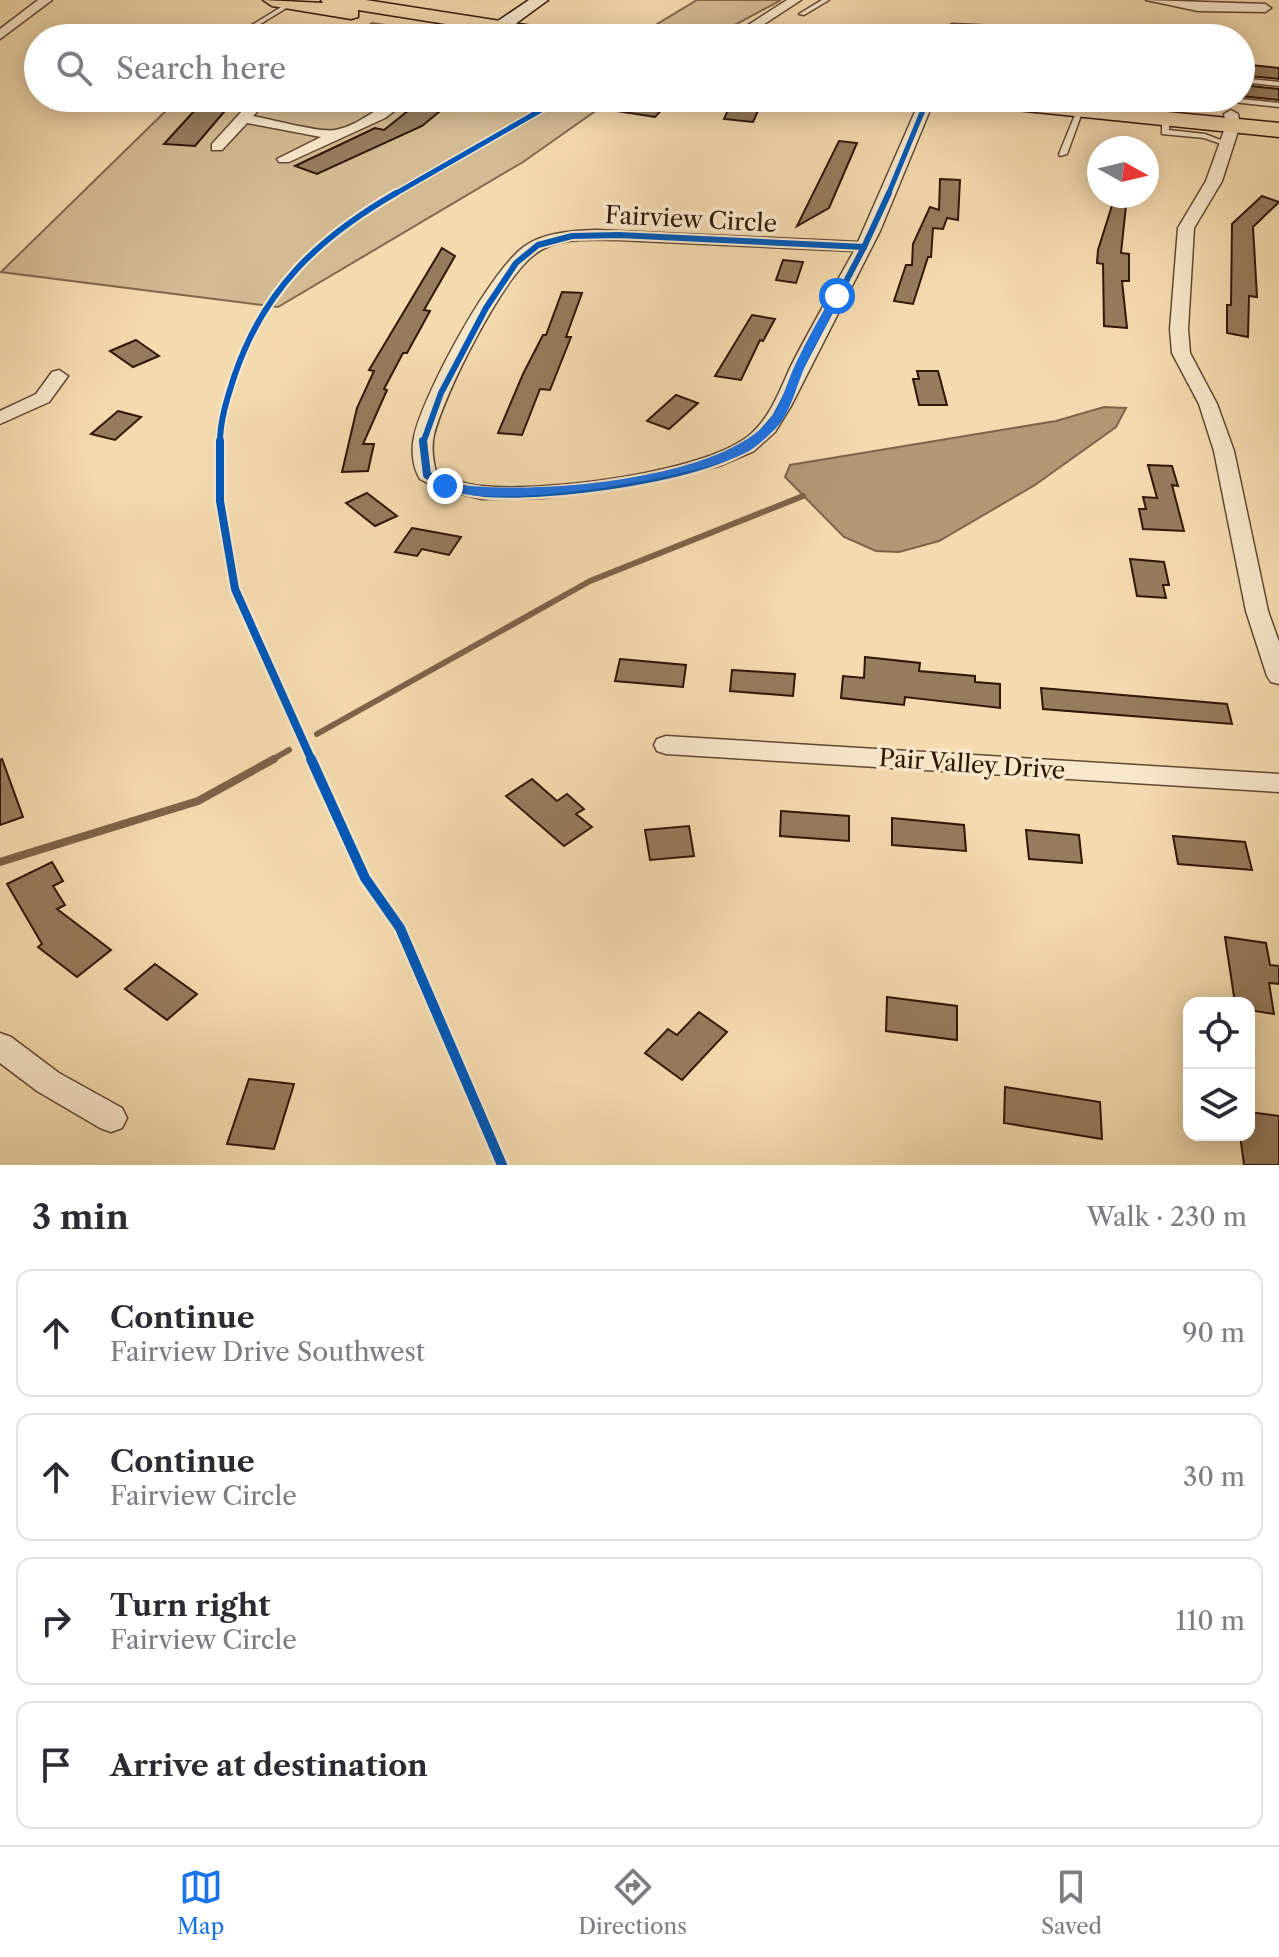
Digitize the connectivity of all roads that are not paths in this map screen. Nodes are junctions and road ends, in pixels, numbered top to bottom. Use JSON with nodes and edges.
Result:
{"nodes":[{"id":1,"x":46,"y":0,"type":"edge"},
{"id":2,"x":330,"y":0,"type":"edge"},
{"id":3,"x":540,"y":0,"type":"edge"},
{"id":4,"x":795,"y":0,"type":"edge"},
{"id":5,"x":826,"y":0,"type":"edge"},
{"id":6,"x":1152,"y":0,"type":"edge"},
{"id":7,"x":282,"y":2,"type":"edge"},
{"id":8,"x":1265,"y":8,"type":"dead end"},
{"id":9,"x":802,"y":14,"type":"dead end"},
{"id":10,"x":256,"y":24,"type":"edge"},
{"id":11,"x":429,"y":24,"type":"edge"},
{"id":12,"x":447,"y":24,"type":"edge"},
{"id":13,"x":509,"y":24,"type":"edge"},
{"id":14,"x":756,"y":24,"type":"edge"},
{"id":15,"x":0,"y":35,"type":"edge"},
{"id":16,"x":1255,"y":81,"type":"edge"},
{"id":17,"x":1279,"y":84,"type":"edge"},
{"id":18,"x":1279,"y":105,"type":"edge"},
{"id":19,"x":247,"y":112,"type":"edge"},
{"id":20,"x":384,"y":112,"type":"edge"},
{"id":21,"x":922,"y":112,"type":"edge"},
{"id":22,"x":1072,"y":112,"type":"edge"},
{"id":23,"x":1123,"y":112,"type":"edge"},
{"id":24,"x":1178,"y":112,"type":"edge"},
{"id":25,"x":241,"y":118,"type":"junction"},
{"id":26,"x":1279,"y":120,"type":"edge"},
{"id":27,"x":1231,"y":121,"type":"edge"},
{"id":28,"x":1279,"y":130,"type":"edge"},
{"id":29,"x":336,"y":135,"type":"junction"},
{"id":30,"x":217,"y":147,"type":"dead end"},
{"id":31,"x":1063,"y":154,"type":"dead end"},
{"id":32,"x":284,"y":159,"type":"dead end"},
{"id":33,"x":864,"y":247,"type":"junction"},
{"id":34,"x":59,"y":376,"type":"dead end"},
{"id":35,"x":0,"y":418,"type":"edge"},
{"id":36,"x":1268,"y":610,"type":"edge"},
{"id":37,"x":1279,"y":676,"type":"edge"},
{"id":38,"x":666,"y":745,"type":"dead end"},
{"id":39,"x":1279,"y":783,"type":"edge"},
{"id":40,"x":0,"y":1046,"type":"edge"},
{"id":41,"x":111,"y":1118,"type":"dead end"}],
"edges":[{"from":1,"to":15,"type":"street"},
{"from":2,"to":12,"type":"main road"},
{"from":3,"to":13,"type":"street"},
{"from":4,"to":14,"type":"street"},
{"from":5,"to":9,"type":"lane"},
{"from":6,"to":8,"type":"street"},
{"from":7,"to":10,"type":"lane"},
{"from":7,"to":11,"type":"main road"},
{"from":16,"to":17,"type":"lane"},
{"from":18,"to":27,"type":"lane"},
{"from":19,"to":25,"type":"street"},
{"from":20,"to":29,"type":"street"},
{"from":21,"to":33,"type":"street","name":"Fairview Circle"},
{"from":22,"to":31,"type":"lane"},
{"from":23,"to":27,"type":"main road"},
{"from":24,"to":27,"type":"main road"},
{"from":25,"to":29,"type":"street"},
{"from":25,"to":30,"type":"street"},
{"from":26,"to":27,"type":"main road"},
{"from":27,"to":28,"type":"main road"},
{"from":27,"to":36,"type":"street"},
{"from":29,"to":32,"type":"street"},
{"from":33,"to":33,"type":"street","name":"Fairview Circle"},
{"from":34,"to":35,"type":"street"},
{"from":36,"to":37,"type":"street"},
{"from":38,"to":39,"type":"street","name":"Pair Valley Drive"},
{"from":40,"to":41,"type":"street"}]}
